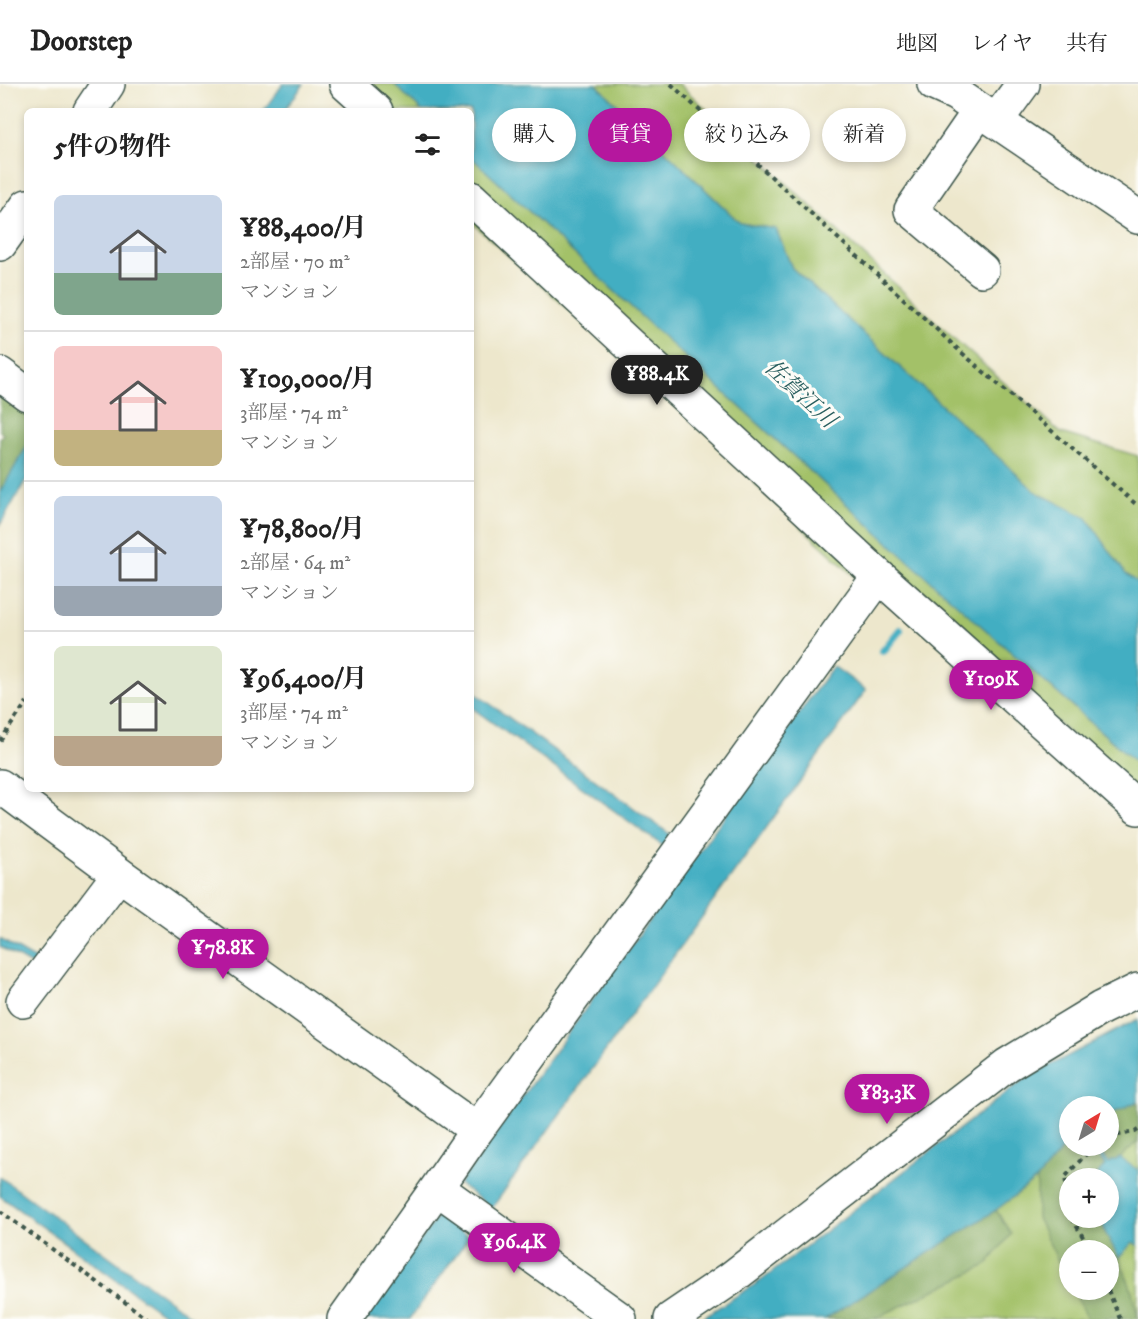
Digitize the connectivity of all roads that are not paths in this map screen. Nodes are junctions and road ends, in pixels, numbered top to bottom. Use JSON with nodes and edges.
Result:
{"nodes":[{"id":1,"x":108,"y":84,"type":"edge"},
{"id":2,"x":346,"y":84,"type":"edge"},
{"id":3,"x":934,"y":84,"type":"edge"},
{"id":4,"x":1023,"y":84,"type":"edge"},
{"id":5,"x":92,"y":108,"type":"edge"},
{"id":6,"x":373,"y":108,"type":"edge"},
{"id":7,"x":988,"y":116,"type":"junction"},
{"id":8,"x":474,"y":201,"type":"edge"},
{"id":9,"x":24,"y":210,"type":"edge"},
{"id":10,"x":1138,"y":217,"type":"edge"},
{"id":11,"x":0,"y":244,"type":"edge"},
{"id":12,"x":982,"y":270,"type":"dead end"},
{"id":13,"x":0,"y":374,"type":"edge"},
{"id":14,"x":24,"y":392,"type":"edge"},
{"id":15,"x":879,"y":576,"type":"junction"},
{"id":16,"x":0,"y":786,"type":"edge"},
{"id":17,"x":1138,"y":808,"type":"edge"},
{"id":18,"x":119,"y":874,"type":"junction"},
{"id":19,"x":1138,"y":990,"type":"edge"},
{"id":20,"x":23,"y":1001,"type":"dead end"},
{"id":21,"x":477,"y":1130,"type":"junction"},
{"id":22,"x":437,"y":1188,"type":"junction"},
{"id":23,"x":344,"y":1319,"type":"edge"},
{"id":24,"x":620,"y":1319,"type":"edge"},
{"id":25,"x":670,"y":1319,"type":"edge"}],
"edges":[{"from":1,"to":5,"type":"street"},
{"from":2,"to":6,"type":"street"},
{"from":3,"to":7,"type":"street"},
{"from":4,"to":7,"type":"street"},
{"from":7,"to":10,"type":"street"},
{"from":7,"to":12,"type":"street"},
{"from":8,"to":15,"type":"street"},
{"from":9,"to":11,"type":"street"},
{"from":13,"to":14,"type":"street"},
{"from":15,"to":17,"type":"street"},
{"from":15,"to":21,"type":"street"},
{"from":16,"to":18,"type":"street"},
{"from":18,"to":20,"type":"street"},
{"from":18,"to":21,"type":"street"},
{"from":19,"to":25,"type":"street"},
{"from":21,"to":22,"type":"street"},
{"from":22,"to":23,"type":"street"},
{"from":22,"to":24,"type":"street"}]}
